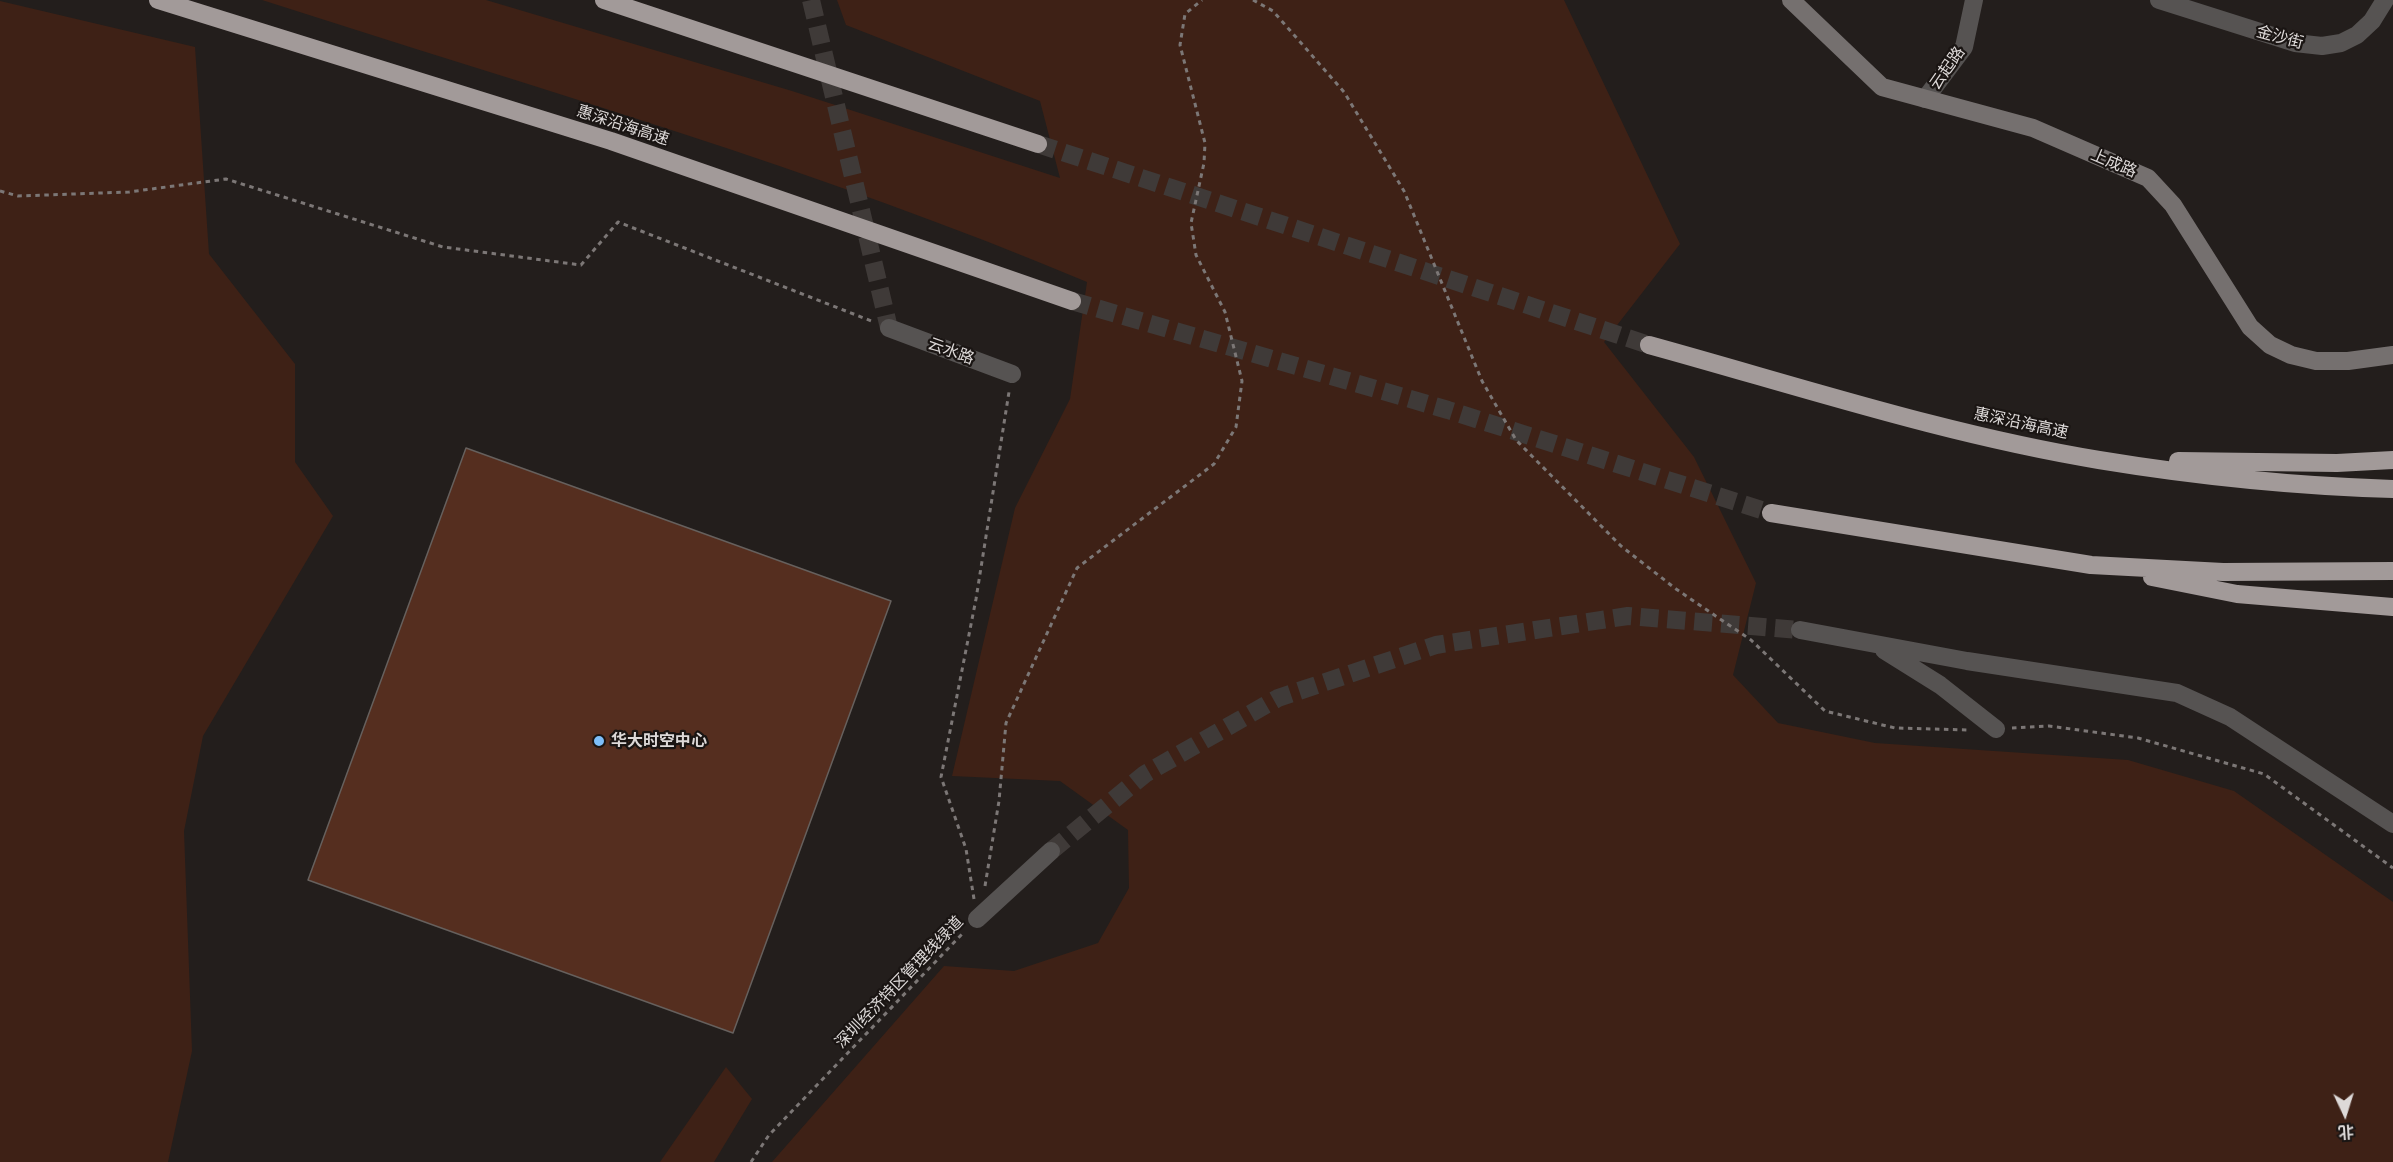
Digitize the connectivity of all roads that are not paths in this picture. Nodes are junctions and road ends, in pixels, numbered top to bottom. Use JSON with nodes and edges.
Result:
{"nodes":[{"id":1,"x":158,"y":0,"type":"edge"},
{"id":2,"x":604,"y":0,"type":"edge"},
{"id":3,"x":1791,"y":0,"type":"edge"},
{"id":4,"x":1974,"y":0,"type":"edge"},
{"id":5,"x":2159,"y":0,"type":"edge"},
{"id":6,"x":2385,"y":0,"type":"edge"},
{"id":7,"x":1925,"y":99,"type":"junction"},
{"id":8,"x":1038,"y":144,"type":"tunnel mouth"},
{"id":9,"x":1072,"y":301,"type":"tunnel mouth"},
{"id":10,"x":889,"y":328,"type":"road end"},
{"id":11,"x":1649,"y":345,"type":"tunnel mouth"},
{"id":12,"x":2393,"y":355,"type":"edge"},
{"id":13,"x":1012,"y":374,"type":"road end"},
{"id":14,"x":2098,"y":460,"type":"junction"},
{"id":15,"x":2393,"y":460,"type":"edge"},
{"id":16,"x":2393,"y":489,"type":"edge"},
{"id":17,"x":1771,"y":513,"type":"tunnel mouth"},
{"id":18,"x":2091,"y":565,"type":"junction"},
{"id":19,"x":2393,"y":571,"type":"edge"},
{"id":20,"x":2393,"y":608,"type":"edge"},
{"id":21,"x":1800,"y":630,"type":"tunnel mouth"},
{"id":22,"x":1875,"y":644,"type":"junction"},
{"id":23,"x":1996,"y":729,"type":"dead end"},
{"id":24,"x":2393,"y":824,"type":"edge"},
{"id":25,"x":1051,"y":851,"type":"tunnel mouth"},
{"id":26,"x":977,"y":919,"type":"road end"}],
"edges":[{"from":1,"to":9,"type":"highway","name":"惠深沿海高速"},
{"from":2,"to":8,"type":"highway"},
{"from":3,"to":7,"type":"street","name":"上成路"},
{"from":4,"to":7,"type":"street","name":"云起路"},
{"from":5,"to":6,"type":"street","name":"金沙街"},
{"from":7,"to":12,"type":"street","name":"上成路"},
{"from":10,"to":13,"type":"street","name":"云水路"},
{"from":11,"to":14,"type":"highway","name":"惠深沿海高速"},
{"from":14,"to":15,"type":"highway"},
{"from":14,"to":16,"type":"highway","name":"惠深沿海高速"},
{"from":17,"to":18,"type":"highway"},
{"from":18,"to":19,"type":"highway"},
{"from":18,"to":20,"type":"highway"},
{"from":21,"to":22,"type":"street"},
{"from":22,"to":23,"type":"street"},
{"from":22,"to":24,"type":"street"},
{"from":25,"to":26,"type":"street"}]}
